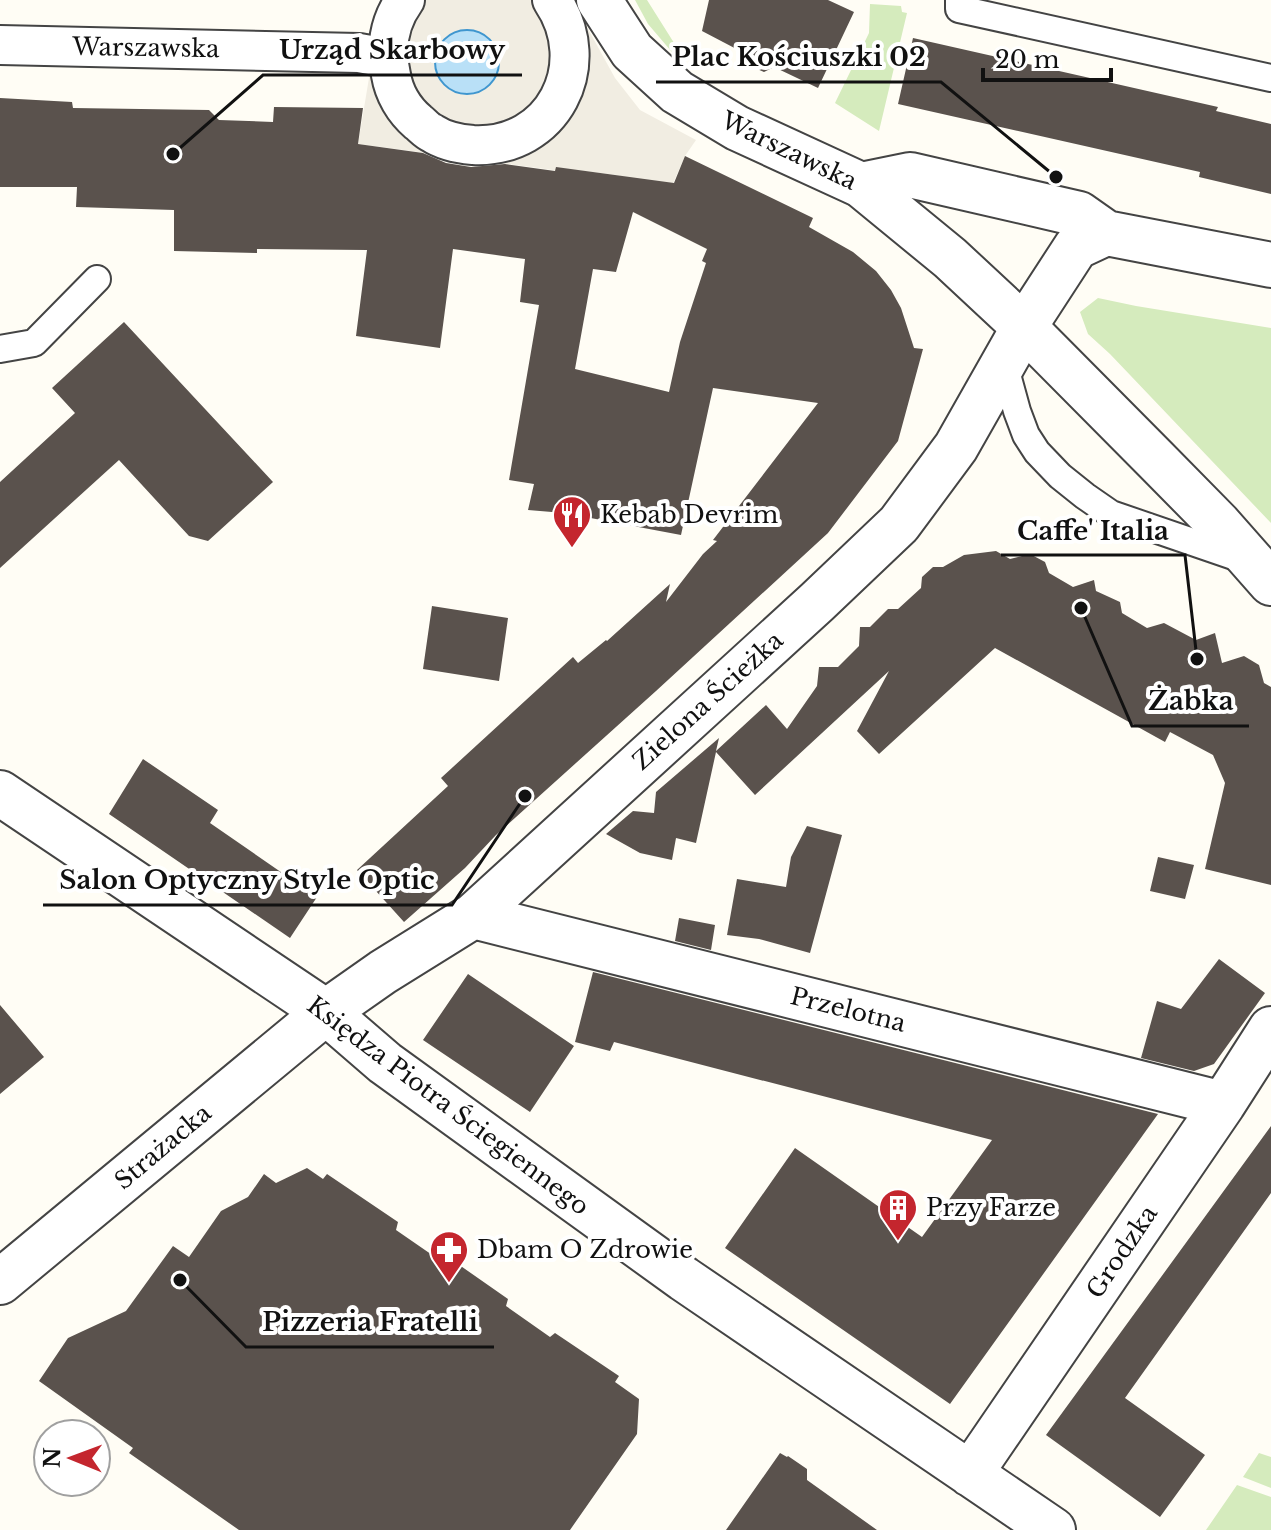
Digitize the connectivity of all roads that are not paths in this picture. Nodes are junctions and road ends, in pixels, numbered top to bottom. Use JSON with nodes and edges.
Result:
{"nodes":[{"id":1,"x":405,"y":0,"type":"edge"},
{"id":2,"x":552,"y":0,"type":"edge"},
{"id":3,"x":599,"y":0,"type":"edge"},
{"id":4,"x":959,"y":0,"type":"edge"},
{"id":5,"x":0,"y":45,"type":"edge"},
{"id":6,"x":387,"y":58,"type":"junction"},
{"id":7,"x":1271,"y":78,"type":"edge"},
{"id":8,"x":861,"y":185,"type":"junction"},
{"id":9,"x":1106,"y":233,"type":"junction"},
{"id":10,"x":1271,"y":265,"type":"edge"},
{"id":11,"x":97,"y":279,"type":"dead end"},
{"id":12,"x":1014,"y":345,"type":"junction"},
{"id":13,"x":0,"y":349,"type":"edge"},
{"id":14,"x":1262,"y":573,"type":"edge"},
{"id":15,"x":0,"y":793,"type":"edge"},
{"id":16,"x":473,"y":916,"type":"junction"},
{"id":17,"x":326,"y":1012,"type":"junction"},
{"id":18,"x":1271,"y":1029,"type":"edge"},
{"id":19,"x":1223,"y":1104,"type":"junction"},
{"id":20,"x":0,"y":1282,"type":"edge"},
{"id":21,"x":970,"y":1474,"type":"junction"},
{"id":22,"x":1053,"y":1530,"type":"edge"}],
"edges":[{"from":1,"to":6,"type":"street"},
{"from":2,"to":6,"type":"street"},
{"from":3,"to":8,"type":"street","name":"Warszawska"},
{"from":4,"to":7,"type":"lane"},
{"from":5,"to":6,"type":"street","name":"Warszawska"},
{"from":8,"to":9,"type":"street"},
{"from":8,"to":12,"type":"street","name":"Warszawska"},
{"from":9,"to":10,"type":"street"},
{"from":9,"to":12,"type":"street","name":"Zielona Ścieżka"},
{"from":11,"to":13,"type":"lane"},
{"from":12,"to":14,"type":"street","name":"Warszawska"},
{"from":12,"to":14,"type":"lane"},
{"from":12,"to":16,"type":"street","name":"Zielona Ścieżka"},
{"from":15,"to":17,"type":"street","name":"Księdza Piotra Ściegiennego"},
{"from":16,"to":17,"type":"street","name":"Zielona Ścieżka"},
{"from":16,"to":19,"type":"street","name":"Przelotna"},
{"from":17,"to":20,"type":"street","name":"Strażacka"},
{"from":17,"to":21,"type":"street","name":"Księdza Piotra Ściegiennego"},
{"from":18,"to":19,"type":"street","name":"Grodzka"},
{"from":19,"to":21,"type":"street","name":"Grodzka"},
{"from":21,"to":22,"type":"street","name":"Księdza Piotra Ściegiennego"}]}
